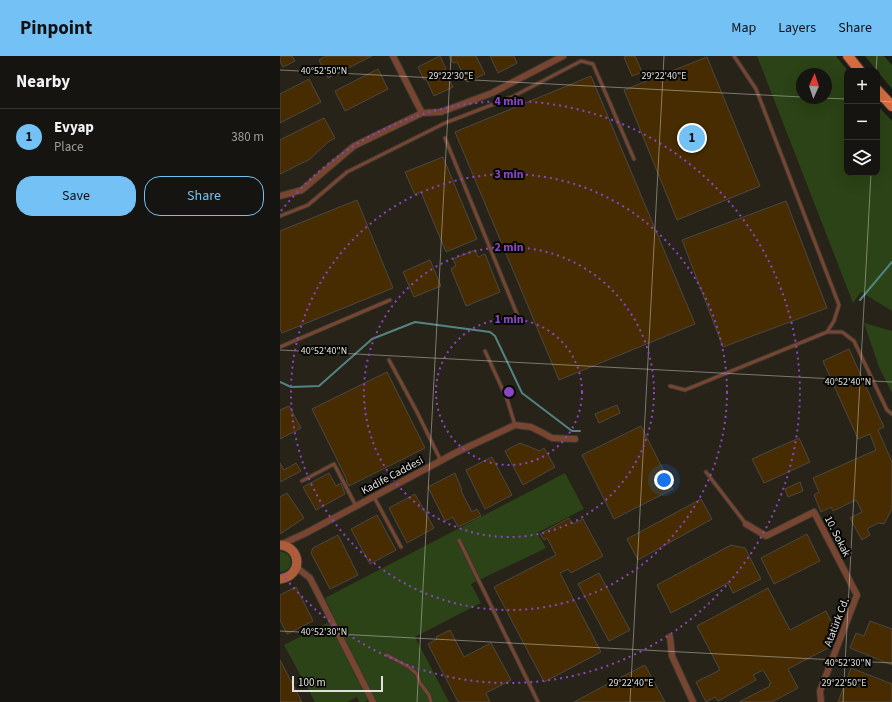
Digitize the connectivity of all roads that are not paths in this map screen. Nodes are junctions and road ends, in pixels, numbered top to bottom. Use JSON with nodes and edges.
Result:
{"nodes":[{"id":1,"x":393,"y":56,"type":"edge"},
{"id":2,"x":563,"y":56,"type":"edge"},
{"id":3,"x":734,"y":56,"type":"edge"},
{"id":4,"x":850,"y":56,"type":"edge"},
{"id":5,"x":858,"y":68,"type":"edge"},
{"id":6,"x":880,"y":93,"type":"edge"},
{"id":7,"x":892,"y":106,"type":"edge"},
{"id":8,"x":422,"y":113,"type":"junction"},
{"id":9,"x":445,"y":138,"type":"dead end"},
{"id":10,"x":634,"y":159,"type":"dead end"},
{"id":11,"x":280,"y":196,"type":"edge"},
{"id":12,"x":280,"y":216,"type":"edge"},
{"id":13,"x":390,"y":300,"type":"dead end"},
{"id":14,"x":519,"y":319,"type":"dead end"},
{"id":15,"x":827,"y":332,"type":"junction"},
{"id":16,"x":280,"y":347,"type":"edge"},
{"id":17,"x":485,"y":351,"type":"dead end"},
{"id":18,"x":389,"y":360,"type":"dead end"},
{"id":19,"x":670,"y":386,"type":"dead end"},
{"id":20,"x":892,"y":414,"type":"edge"},
{"id":21,"x":515,"y":425,"type":"junction"},
{"id":22,"x":575,"y":439,"type":"dead end"},
{"id":23,"x":441,"y":461,"type":"junction"},
{"id":24,"x":706,"y":472,"type":"dead end"},
{"id":25,"x":302,"y":481,"type":"dead end"},
{"id":26,"x":374,"y":496,"type":"junction"},
{"id":27,"x":356,"y":506,"type":"junction"},
{"id":28,"x":746,"y":524,"type":"joint"},
{"id":29,"x":458,"y":540,"type":"dead end"},
{"id":30,"x":280,"y":545,"type":"edge"},
{"id":31,"x":401,"y":547,"type":"dead end"},
{"id":32,"x":296,"y":567,"type":"junction"},
{"id":33,"x":280,"y":578,"type":"edge"},
{"id":34,"x":857,"y":595,"type":"joint"},
{"id":35,"x":670,"y":637,"type":"dead end"},
{"id":36,"x":387,"y":655,"type":"dead end"},
{"id":37,"x":373,"y":702,"type":"edge"},
{"id":38,"x":431,"y":702,"type":"edge"},
{"id":39,"x":538,"y":702,"type":"edge"},
{"id":40,"x":693,"y":702,"type":"edge"},
{"id":41,"x":821,"y":702,"type":"edge"}],
"edges":[{"from":1,"to":8,"type":"street"},
{"from":2,"to":8,"type":"street"},
{"from":3,"to":15,"type":"lane"},
{"from":4,"to":5,"type":"main road"},
{"from":6,"to":7,"type":"main road"},
{"from":8,"to":11,"type":"street"},
{"from":9,"to":14,"type":"lane"},
{"from":10,"to":12,"type":"lane"},
{"from":13,"to":16,"type":"lane"},
{"from":15,"to":19,"type":"lane"},
{"from":15,"to":20,"type":"lane"},
{"from":17,"to":21,"type":"lane"},
{"from":18,"to":23,"type":"lane"},
{"from":21,"to":22,"type":"street"},
{"from":21,"to":23,"type":"street","name":"Kadife Caddesi"},
{"from":23,"to":26,"type":"street","name":"Kadife Caddesi"},
{"from":24,"to":28,"type":"lane"},
{"from":25,"to":27,"type":"lane"},
{"from":26,"to":27,"type":"street","name":"Kadife Caddesi"},
{"from":26,"to":31,"type":"lane"},
{"from":27,"to":30,"type":"street","name":"Kadife Caddesi"},
{"from":28,"to":34,"type":"street","name":"10. Sokak"},
{"from":29,"to":39,"type":"lane"},
{"from":30,"to":32,"type":"street"},
{"from":32,"to":33,"type":"street"},
{"from":32,"to":37,"type":"street"},
{"from":34,"to":41,"type":"street","name":"Atatürk Cd."},
{"from":35,"to":40,"type":"street"},
{"from":36,"to":38,"type":"lane"}]}
